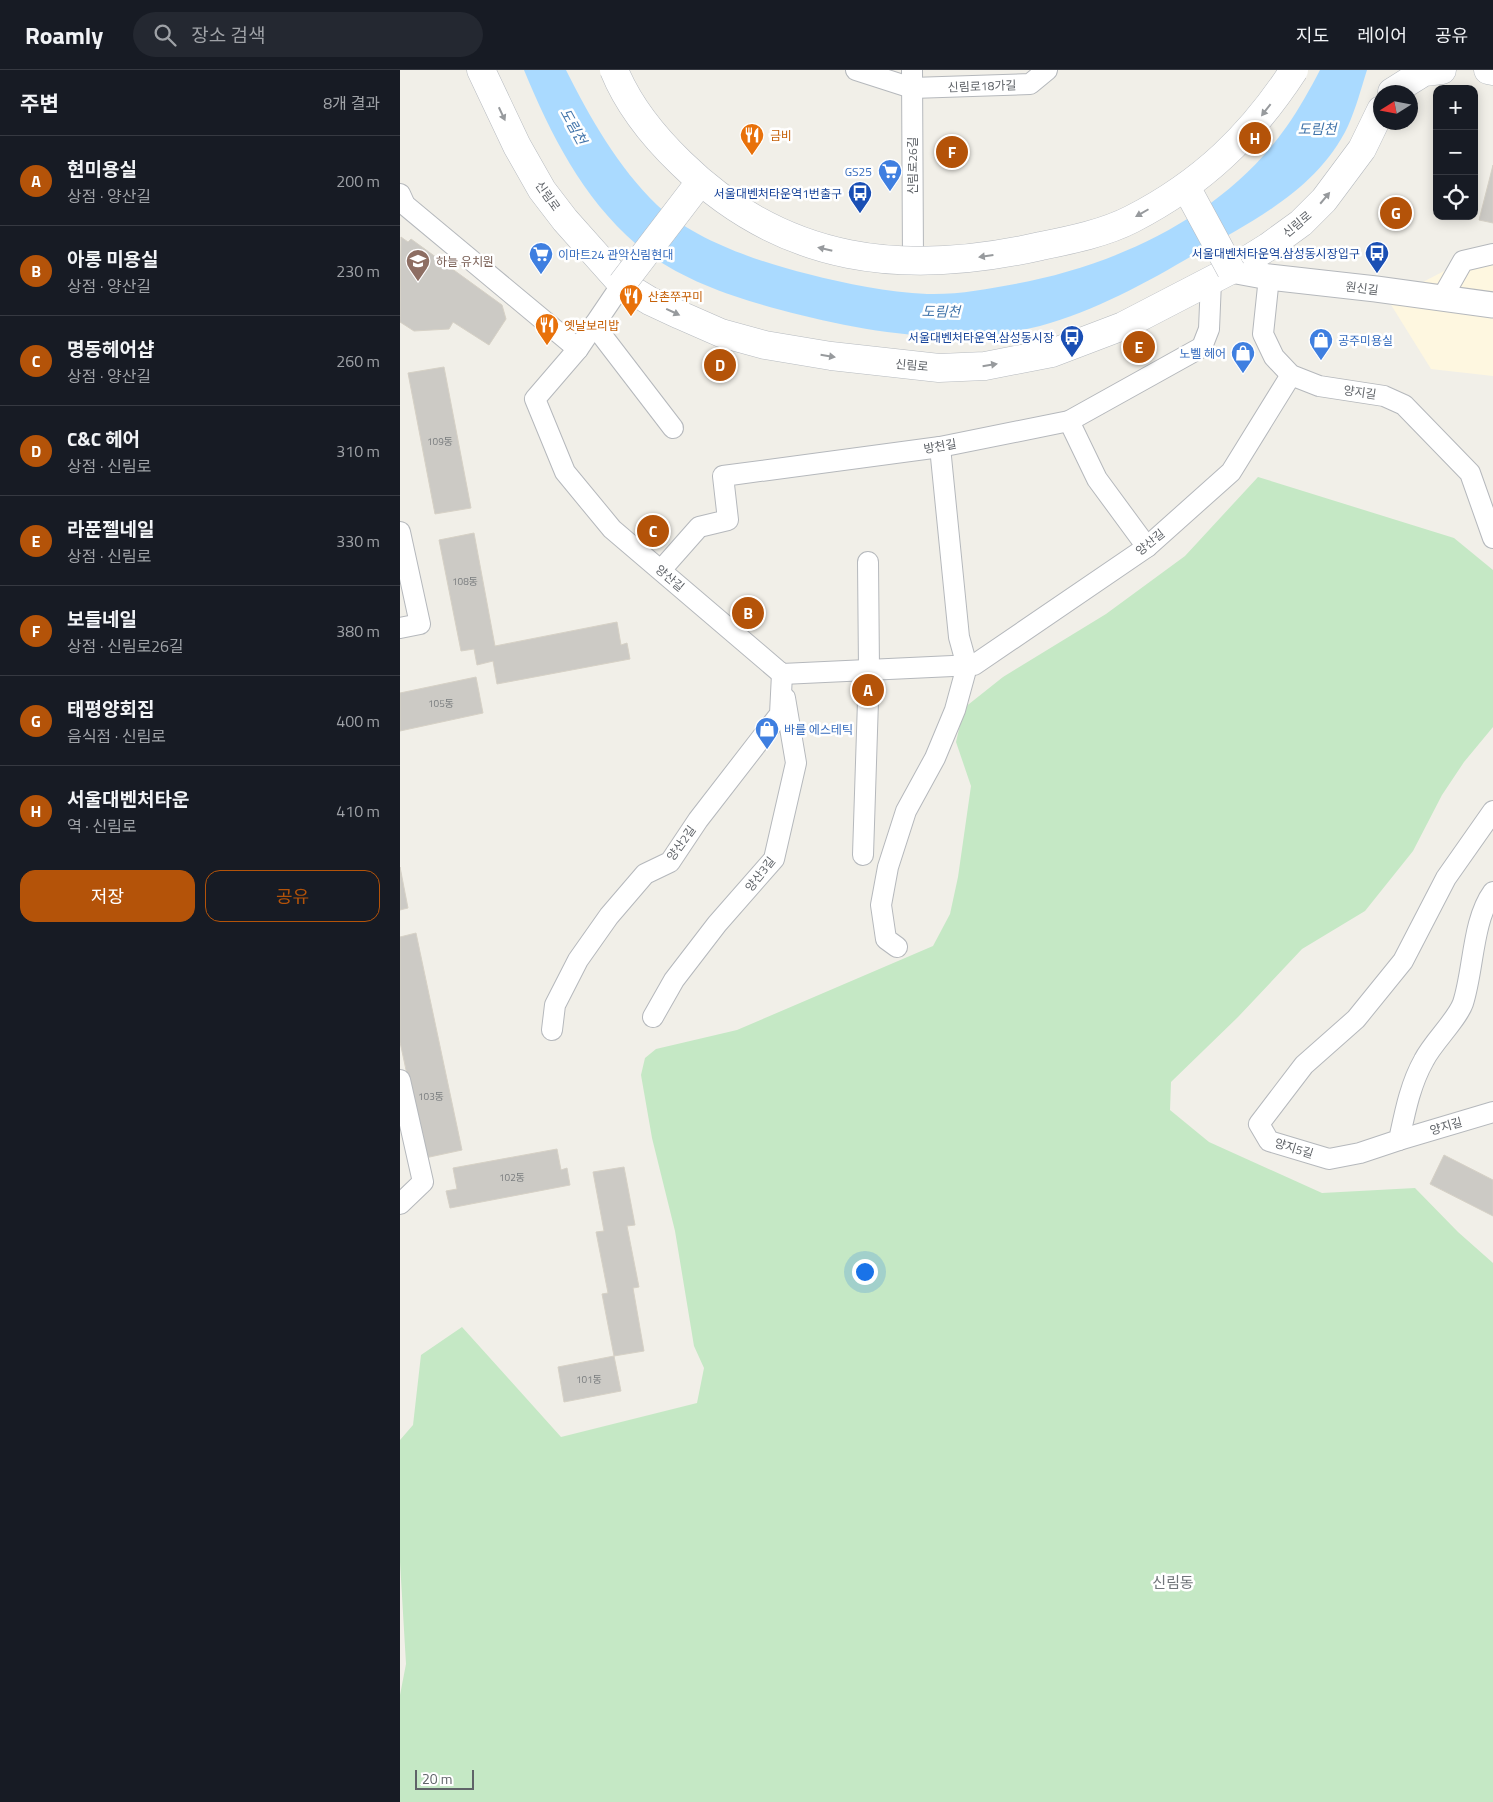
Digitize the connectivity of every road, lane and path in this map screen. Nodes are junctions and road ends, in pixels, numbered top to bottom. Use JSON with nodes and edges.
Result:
{"nodes":[{"id":1,"x":481,"y":70,"type":"edge"},
{"id":2,"x":614,"y":70,"type":"edge"},
{"id":3,"x":856,"y":70,"type":"edge"},
{"id":4,"x":1047,"y":70,"type":"edge"},
{"id":5,"x":1294,"y":70,"type":"edge"},
{"id":6,"x":1394,"y":70,"type":"edge"},
{"id":7,"x":1442,"y":70,"type":"edge"},
{"id":8,"x":1488,"y":70,"type":"edge"},
{"id":9,"x":1493,"y":71,"type":"edge"},
{"id":10,"x":912,"y":79,"type":"edge"},
{"id":11,"x":1389,"y":85,"type":"edge"},
{"id":12,"x":1403,"y":85,"type":"edge"},
{"id":13,"x":1373,"y":125,"type":"edge"},
{"id":14,"x":700,"y":182,"type":"junction"},
{"id":15,"x":1186,"y":187,"type":"junction"},
{"id":16,"x":400,"y":194,"type":"edge"},
{"id":17,"x":1493,"y":254,"type":"edge"},
{"id":18,"x":913,"y":261,"type":"junction"},
{"id":19,"x":1221,"y":275,"type":"junction"},
{"id":20,"x":1270,"y":277,"type":"junction"},
{"id":21,"x":622,"y":284,"type":"junction"},
{"id":22,"x":1442,"y":298,"type":"junction"},
{"id":23,"x":1493,"y":305,"type":"edge"},
{"id":24,"x":594,"y":325,"type":"junction"},
{"id":25,"x":578,"y":349,"type":"junction"},
{"id":26,"x":1291,"y":375,"type":"junction"},
{"id":27,"x":1068,"y":421,"type":"junction"},
{"id":28,"x":673,"y":428,"type":"dead end"},
{"id":29,"x":940,"y":446,"type":"junction"},
{"id":30,"x":400,"y":532,"type":"edge"},
{"id":31,"x":1493,"y":538,"type":"edge"},
{"id":32,"x":1147,"y":547,"type":"junction"},
{"id":33,"x":868,"y":562,"type":"dead end"},
{"id":34,"x":661,"y":570,"type":"junction"},
{"id":35,"x":400,"y":628,"type":"edge"},
{"id":36,"x":967,"y":666,"type":"junction"},
{"id":37,"x":869,"y":670,"type":"junction"},
{"id":38,"x":782,"y":674,"type":"junction"},
{"id":39,"x":1493,"y":811,"type":"edge"},
{"id":40,"x":863,"y":854,"type":"dead end"},
{"id":41,"x":1493,"y":892,"type":"edge"},
{"id":42,"x":896,"y":947,"type":"dead end"},
{"id":43,"x":653,"y":1017,"type":"dead end"},
{"id":44,"x":552,"y":1030,"type":"dead end"},
{"id":45,"x":400,"y":1080,"type":"edge"},
{"id":46,"x":1493,"y":1112,"type":"edge"},
{"id":47,"x":1399,"y":1140,"type":"junction"},
{"id":48,"x":400,"y":1204,"type":"edge"}],
"edges":[{"from":1,"to":21,"type":"main road","name":"신림로","one_way":true},
{"from":2,"to":14,"type":"main road","bridge":true},
{"from":3,"to":10,"type":"street","name":"신림로18가길"},
{"from":4,"to":10,"type":"street","name":"신림로18가길"},
{"from":5,"to":15,"type":"main road","one_way":true,"bridge":true},
{"from":6,"to":11,"type":"main road"},
{"from":7,"to":12,"type":"main road"},
{"from":8,"to":9,"type":"main road"},
{"from":10,"to":18,"type":"street","name":"신림로26길"},
{"from":19,"to":13,"type":"main road","name":"신림로","one_way":true},
{"from":18,"to":14,"type":"main road","one_way":true,"bridge":true},
{"from":14,"to":21,"type":"main road","bridge":true},
{"from":15,"to":18,"type":"main road","one_way":true,"bridge":true},
{"from":15,"to":19,"type":"main road","bridge":true},
{"from":16,"to":25,"type":"street"},
{"from":17,"to":22,"type":"street"},
{"from":19,"to":20,"type":"street","name":"원신길"},
{"from":21,"to":19,"type":"main road","name":"신림로","one_way":true},
{"from":19,"to":27,"type":"street","name":"방천길"},
{"from":20,"to":22,"type":"street","name":"원신길"},
{"from":20,"to":26,"type":"street","name":"양지길"},
{"from":21,"to":24,"type":"street","name":"양산길"},
{"from":22,"to":23,"type":"street","name":"원신길"},
{"from":24,"to":25,"type":"street","name":"양산길"},
{"from":24,"to":28,"type":"street"},
{"from":25,"to":34,"type":"street","name":"양산길"},
{"from":26,"to":31,"type":"street","name":"양지길"},
{"from":26,"to":32,"type":"street","name":"양산길"},
{"from":27,"to":29,"type":"street","name":"방천길"},
{"from":27,"to":32,"type":"street"},
{"from":29,"to":34,"type":"street","name":"방천길"},
{"from":29,"to":36,"type":"street"},
{"from":30,"to":35,"type":"street"},
{"from":32,"to":36,"type":"street","name":"양산길"},
{"from":33,"to":37,"type":"street"},
{"from":34,"to":38,"type":"street","name":"양산길"},
{"from":36,"to":37,"type":"street","name":"양산길"},
{"from":36,"to":42,"type":"street"},
{"from":37,"to":38,"type":"street","name":"양산길"},
{"from":37,"to":40,"type":"street"},
{"from":38,"to":43,"type":"street","name":"양산3길"},
{"from":38,"to":44,"type":"street","name":"양산2길"},
{"from":39,"to":47,"type":"street","name":"양지5길"},
{"from":41,"to":47,"type":"street"},
{"from":45,"to":48,"type":"street"},
{"from":46,"to":47,"type":"street","name":"양지길"}]}
